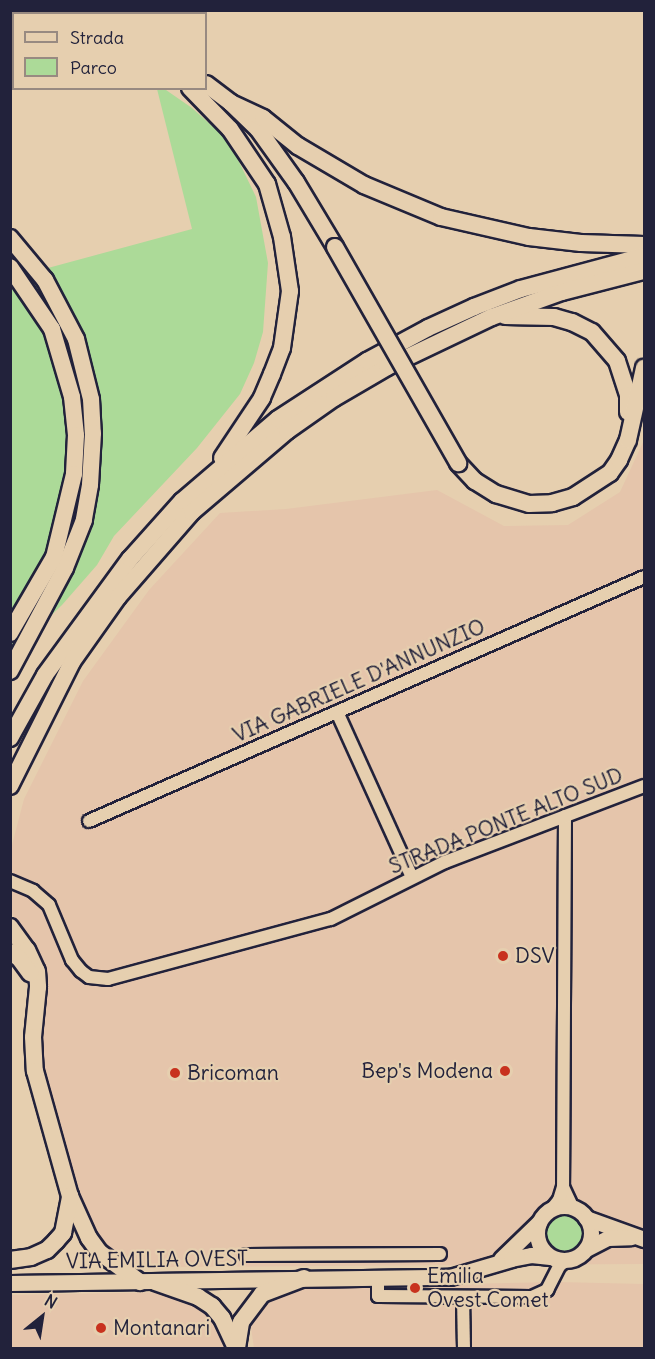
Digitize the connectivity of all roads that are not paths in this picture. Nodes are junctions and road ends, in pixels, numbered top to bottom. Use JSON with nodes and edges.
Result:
{"nodes":[{"id":1,"x":207,"y":85,"type":"edge"},
{"id":2,"x":192,"y":90,"type":"edge"},
{"id":3,"x":231,"y":103,"type":"junction"},
{"id":4,"x":10,"y":238,"type":"edge"},
{"id":5,"x":645,"y":245,"type":"edge"},
{"id":6,"x":645,"y":256,"type":"edge"},
{"id":7,"x":10,"y":267,"type":"edge"},
{"id":8,"x":645,"y":271,"type":"edge"},
{"id":9,"x":492,"y":317,"type":"junction"},
{"id":10,"x":645,"y":368,"type":"edge"},
{"id":11,"x":628,"y":440,"type":"junction"},
{"id":12,"x":208,"y":478,"type":"junction"},
{"id":13,"x":645,"y":577,"type":"edge"},
{"id":14,"x":10,"y":633,"type":"edge"},
{"id":15,"x":10,"y":671,"type":"edge"},
{"id":16,"x":337,"y":712,"type":"junction"},
{"id":17,"x":10,"y":738,"type":"edge"},
{"id":18,"x":10,"y":786,"type":"edge"},
{"id":19,"x":645,"y":786,"type":"edge"},
{"id":20,"x":565,"y":816,"type":"junction"},
{"id":21,"x":89,"y":821,"type":"dead end"},
{"id":22,"x":412,"y":877,"type":"junction"},
{"id":23,"x":10,"y":881,"type":"edge"},
{"id":24,"x":10,"y":927,"type":"edge"},
{"id":25,"x":10,"y":952,"type":"edge"},
{"id":26,"x":38,"y":994,"type":"junction"},
{"id":27,"x":563,"y":1187,"type":"junction"},
{"id":28,"x":70,"y":1196,"type":"junction"},
{"id":29,"x":573,"y":1208,"type":"junction"},
{"id":30,"x":551,"y":1210,"type":"junction"},
{"id":31,"x":586,"y":1218,"type":"junction"},
{"id":32,"x":539,"y":1222,"type":"junction"},
{"id":33,"x":645,"y":1240,"type":"edge"},
{"id":34,"x":586,"y":1249,"type":"junction"},
{"id":35,"x":440,"y":1254,"type":"dead end"},
{"id":36,"x":246,"y":1255,"type":"dead end"},
{"id":37,"x":303,"y":1255,"type":"junction"},
{"id":38,"x":10,"y":1260,"type":"edge"},
{"id":39,"x":556,"y":1261,"type":"junction"},
{"id":40,"x":496,"y":1263,"type":"junction"},
{"id":41,"x":304,"y":1278,"type":"junction"},
{"id":42,"x":378,"y":1278,"type":"junction"},
{"id":43,"x":147,"y":1282,"type":"junction"},
{"id":44,"x":10,"y":1283,"type":"edge"},
{"id":45,"x":463,"y":1297,"type":"junction"},
{"id":46,"x":236,"y":1348,"type":"edge"},
{"id":47,"x":464,"y":1348,"type":"edge"}],
"edges":[{"from":1,"to":3,"type":"highway"},
{"from":2,"to":12,"type":"highway"},
{"from":3,"to":5,"type":"highway"},
{"from":3,"to":11,"type":"highway","bridge":true},
{"from":4,"to":15,"type":"highway"},
{"from":6,"to":12,"type":"highway"},
{"from":7,"to":14,"type":"highway"},
{"from":8,"to":9,"type":"highway"},
{"from":9,"to":11,"type":"highway"},
{"from":9,"to":18,"type":"highway"},
{"from":10,"to":11,"type":"highway"},
{"from":12,"to":17,"type":"highway"},
{"from":13,"to":16,"type":"street","name":"VIA GABRIELE D'ANNUNZIO"},
{"from":16,"to":21,"type":"street","name":"VIA GABRIELE D'ANNUNZIO"},
{"from":16,"to":22,"type":"street"},
{"from":19,"to":20,"type":"street","name":"STRADA PONTE ALTO SUD"},
{"from":20,"to":22,"type":"street","name":"STRADA PONTE ALTO SUD"},
{"from":20,"to":27,"type":"street"},
{"from":22,"to":23,"type":"street","name":"STRADA PONTE ALTO SUD"},
{"from":24,"to":26,"type":"highway"},
{"from":25,"to":26,"type":"highway"},
{"from":26,"to":28,"type":"highway"},
{"from":27,"to":29,"type":"street"},
{"from":27,"to":30,"type":"street"},
{"from":28,"to":38,"type":"highway"},
{"from":28,"to":43,"type":"highway"},
{"from":29,"to":30,"type":"main road"},
{"from":29,"to":31,"type":"main road"},
{"from":30,"to":32,"type":"main road"},
{"from":31,"to":33,"type":"main road"},
{"from":31,"to":34,"type":"main road"},
{"from":32,"to":39,"type":"main road"},
{"from":32,"to":40,"type":"main road","name":"VIA EMILIA OVEST"},
{"from":33,"to":34,"type":"main road"},
{"from":34,"to":39,"type":"main road"},
{"from":35,"to":37,"type":"street","name":"VIA EMILIA OVEST"},
{"from":36,"to":37,"type":"street","name":"VIA EMILIA OVEST"},
{"from":37,"to":41,"type":"street"},
{"from":39,"to":40,"type":"main road","name":"VIA EMILIA OVEST"},
{"from":39,"to":45,"type":"street"},
{"from":40,"to":42,"type":"main road","name":"VIA EMILIA OVEST"},
{"from":41,"to":42,"type":"main road","name":"VIA EMILIA OVEST"},
{"from":41,"to":43,"type":"main road","name":"VIA EMILIA OVEST"},
{"from":41,"to":46,"type":"highway"},
{"from":42,"to":45,"type":"street"},
{"from":43,"to":44,"type":"main road","name":"VIA EMILIA OVEST"},
{"from":43,"to":46,"type":"highway"},
{"from":45,"to":47,"type":"street"}]}
